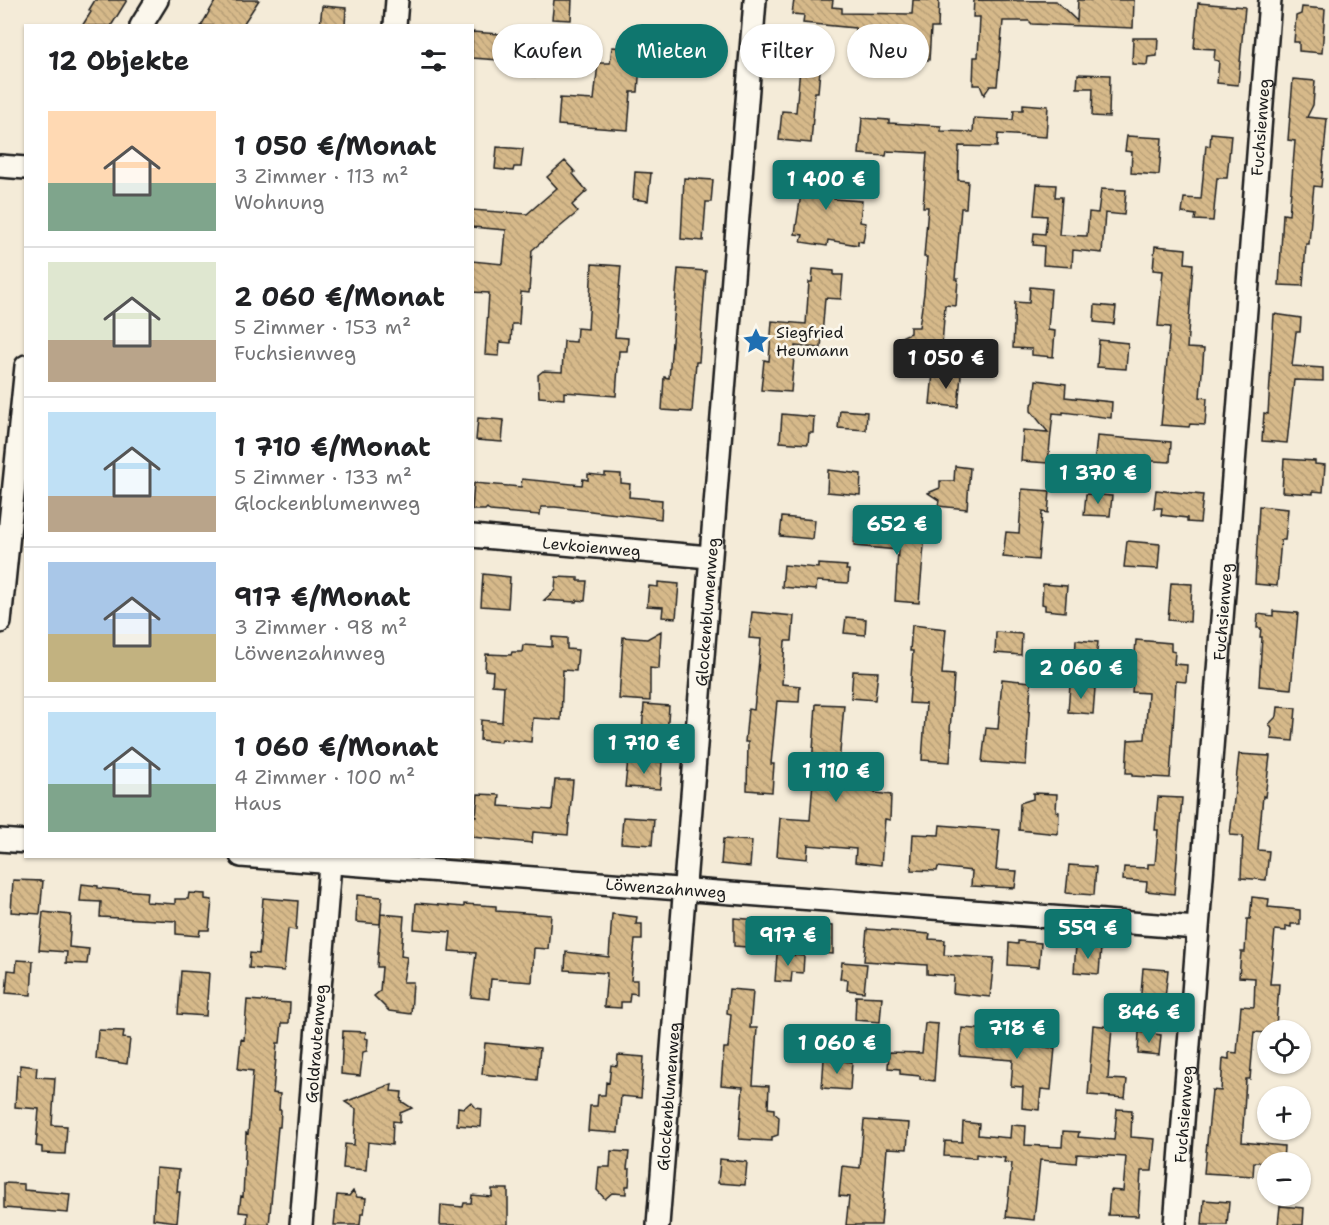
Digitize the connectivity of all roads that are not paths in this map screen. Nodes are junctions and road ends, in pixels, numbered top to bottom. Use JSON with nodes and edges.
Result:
{"nodes":[{"id":1,"x":158,"y":0,"type":"edge"},
{"id":2,"x":397,"y":0,"type":"edge"},
{"id":3,"x":755,"y":0,"type":"edge"},
{"id":4,"x":1270,"y":0,"type":"edge"},
{"id":5,"x":142,"y":24,"type":"edge"},
{"id":6,"x":395,"y":24,"type":"edge"},
{"id":7,"x":0,"y":166,"type":"edge"},
{"id":8,"x":24,"y":168,"type":"edge"},
{"id":9,"x":24,"y":400,"type":"edge"},
{"id":10,"x":18,"y":503,"type":"edge"},
{"id":11,"x":474,"y":536,"type":"edge"},
{"id":12,"x":709,"y":557,"type":"junction"},
{"id":13,"x":0,"y":622,"type":"edge"},
{"id":14,"x":0,"y":840,"type":"edge"},
{"id":15,"x":24,"y":842,"type":"edge"},
{"id":16,"x":263,"y":858,"type":"edge"},
{"id":17,"x":330,"y":864,"type":"junction"},
{"id":18,"x":684,"y":890,"type":"junction"},
{"id":19,"x":1197,"y":928,"type":"junction"},
{"id":20,"x":301,"y":1225,"type":"edge"},
{"id":21,"x":658,"y":1225,"type":"edge"},
{"id":22,"x":1175,"y":1225,"type":"edge"}],
"edges":[{"from":1,"to":5,"type":"street"},
{"from":2,"to":6,"type":"street"},
{"from":3,"to":12,"type":"street","name":"Glockenblumenweg"},
{"from":4,"to":19,"type":"street","name":"Fuchsienweg"},
{"from":7,"to":8,"type":"street"},
{"from":9,"to":10,"type":"street"},
{"from":10,"to":13,"type":"street"},
{"from":11,"to":12,"type":"street","name":"Levkoienweg"},
{"from":12,"to":18,"type":"street","name":"Glockenblumenweg"},
{"from":14,"to":15,"type":"street"},
{"from":16,"to":17,"type":"street","name":"Löwenzahnweg"},
{"from":17,"to":18,"type":"street","name":"Löwenzahnweg"},
{"from":17,"to":20,"type":"street","name":"Goldrautenweg"},
{"from":18,"to":19,"type":"street","name":"Löwenzahnweg"},
{"from":18,"to":21,"type":"street","name":"Glockenblumenweg"},
{"from":19,"to":22,"type":"street","name":"Fuchsienweg"}]}
